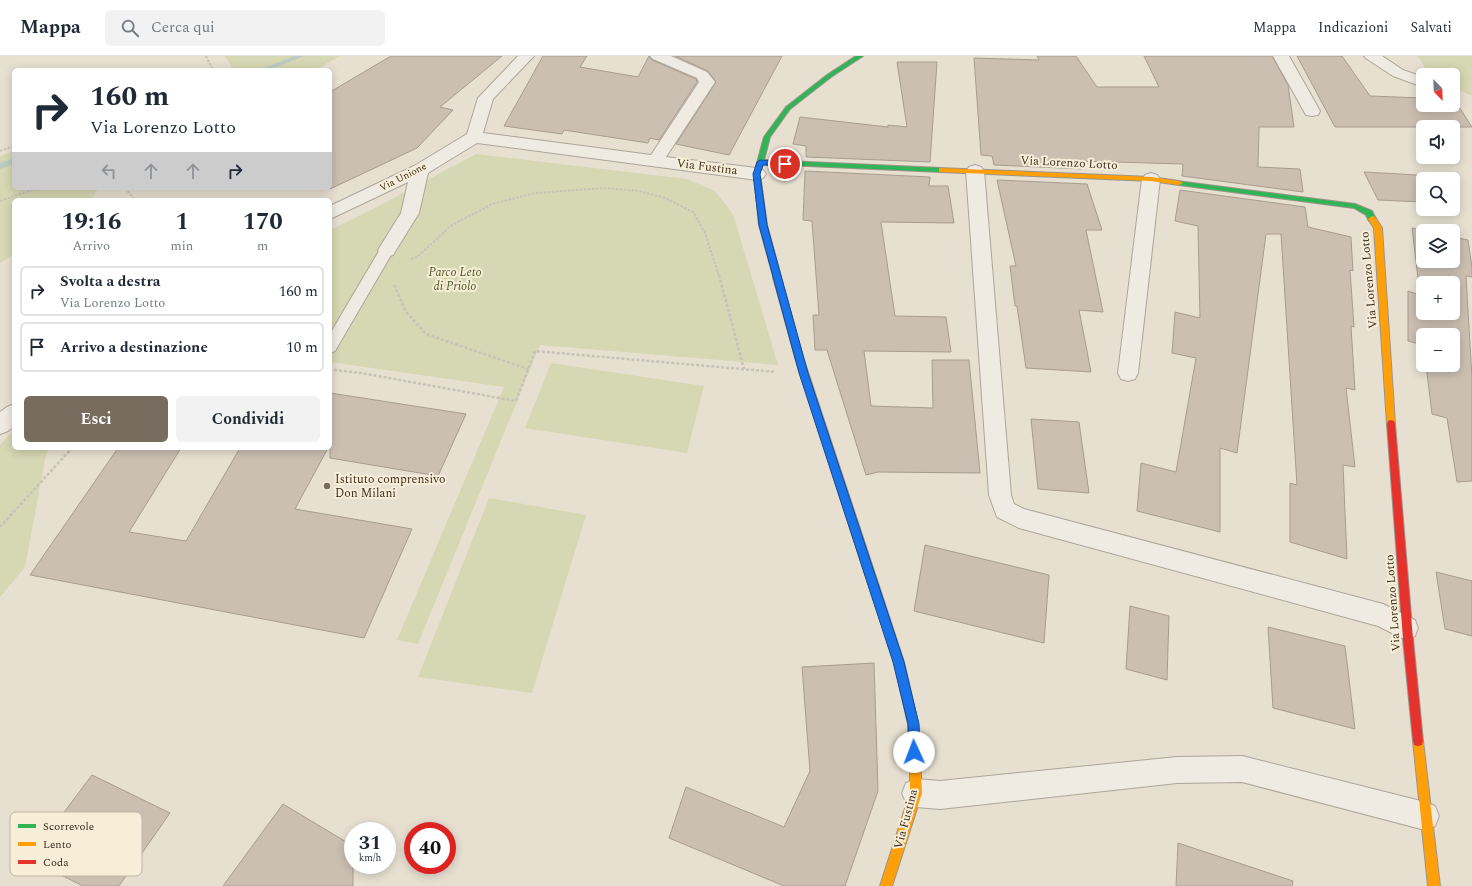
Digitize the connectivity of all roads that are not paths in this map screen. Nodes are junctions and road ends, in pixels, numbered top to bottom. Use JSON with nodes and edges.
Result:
{"nodes":[{"id":1,"x":526,"y":56,"type":"edge"},
{"id":2,"x":658,"y":56,"type":"edge"},
{"id":3,"x":860,"y":56,"type":"edge"},
{"id":4,"x":1281,"y":56,"type":"edge"},
{"id":5,"x":1372,"y":56,"type":"edge"},
{"id":6,"x":1416,"y":79,"type":"edge"},
{"id":7,"x":1312,"y":111,"type":"dead end"},
{"id":8,"x":474,"y":137,"type":"junction"},
{"id":9,"x":655,"y":161,"type":"junction"},
{"id":10,"x":758,"y":168,"type":"junction"},
{"id":11,"x":420,"y":170,"type":"junction"},
{"id":12,"x":976,"y":170,"type":"junction"},
{"id":13,"x":1151,"y":179,"type":"junction"},
{"id":14,"x":332,"y":212,"type":"edge"},
{"id":15,"x":387,"y":250,"type":"joint"},
{"id":16,"x":332,"y":344,"type":"edge"},
{"id":17,"x":1128,"y":373,"type":"dead end"},
{"id":18,"x":12,"y":415,"type":"edge"},
{"id":19,"x":0,"y":424,"type":"edge"},
{"id":20,"x":1406,"y":628,"type":"junction"},
{"id":21,"x":916,"y":792,"type":"junction"},
{"id":22,"x":1425,"y":816,"type":"junction"},
{"id":23,"x":886,"y":886,"type":"edge"},
{"id":24,"x":1434,"y":886,"type":"edge"}],
"edges":[{"from":1,"to":8,"type":"street"},
{"from":2,"to":9,"type":"street"},
{"from":3,"to":10,"type":"street"},
{"from":4,"to":7,"type":"street"},
{"from":5,"to":6,"type":"street"},
{"from":8,"to":9,"type":"street","name":"Via Fustina"},
{"from":8,"to":11,"type":"street","name":"Via Unione"},
{"from":9,"to":10,"type":"street","name":"Via Fustina"},
{"from":10,"to":12,"type":"street","name":"Via Lorenzo Lotto"},
{"from":10,"to":21,"type":"street","name":"Via Fustina"},
{"from":11,"to":14,"type":"street","name":"Via Unione"},
{"from":11,"to":15,"type":"street"},
{"from":12,"to":13,"type":"street","name":"Via Lorenzo Lotto"},
{"from":12,"to":20,"type":"street"},
{"from":13,"to":17,"type":"street"},
{"from":13,"to":20,"type":"street","name":"Via Lorenzo Lotto"},
{"from":15,"to":16,"type":"lane"},
{"from":18,"to":19,"type":"street"},
{"from":20,"to":22,"type":"street","name":"Via Lorenzo Lotto"},
{"from":21,"to":22,"type":"street"},
{"from":21,"to":23,"type":"street","name":"Via Fustina"},
{"from":22,"to":24,"type":"street","name":"Via Lorenzo Lotto"}]}
